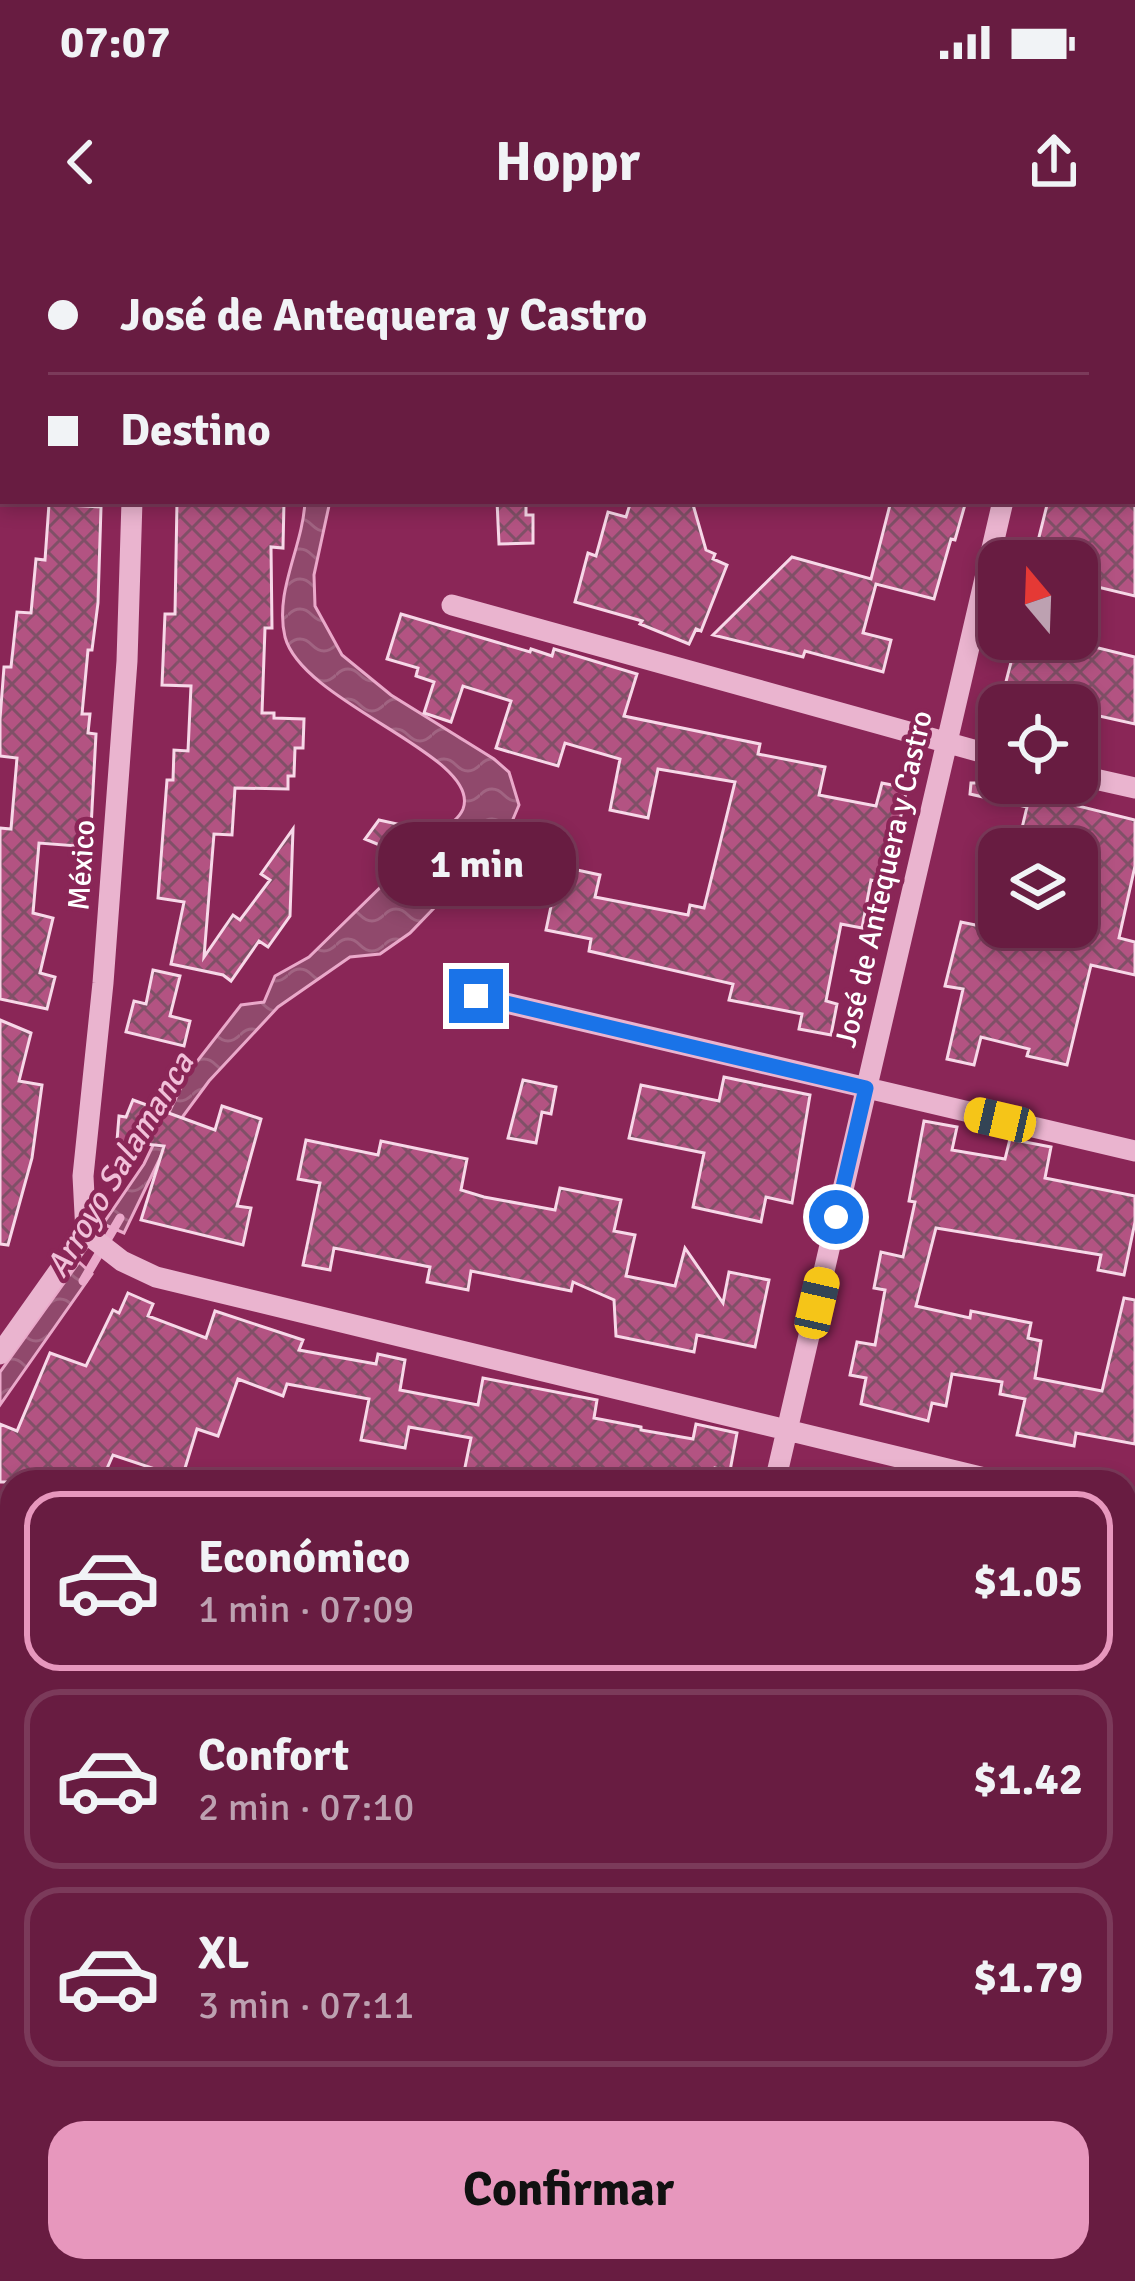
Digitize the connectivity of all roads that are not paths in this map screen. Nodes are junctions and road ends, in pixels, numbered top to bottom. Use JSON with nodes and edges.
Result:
{"nodes":[{"id":1,"x":133,"y":504,"type":"edge"},
{"id":2,"x":1002,"y":504,"type":"edge"},
{"id":3,"x":452,"y":605,"type":"dead end"},
{"id":4,"x":946,"y":745,"type":"junction"},
{"id":5,"x":978,"y":752,"type":"edge"},
{"id":6,"x":1098,"y":780,"type":"edge"},
{"id":7,"x":1135,"y":788,"type":"edge"},
{"id":8,"x":476,"y":996,"type":"dead end"},
{"id":9,"x":866,"y":1088,"type":"junction"},
{"id":10,"x":1135,"y":1151,"type":"edge"},
{"id":11,"x":91,"y":1237,"type":"junction"},
{"id":12,"x":0,"y":1354,"type":"edge"},
{"id":13,"x":787,"y":1431,"type":"junction"},
{"id":14,"x":778,"y":1470,"type":"edge"},
{"id":15,"x":951,"y":1470,"type":"edge"}],
"edges":[{"from":1,"to":11,"type":"street","name":"México"},
{"from":2,"to":4,"type":"street","name":"José de Antequera y Castro"},
{"from":3,"to":4,"type":"street"},
{"from":4,"to":5,"type":"street"},
{"from":4,"to":9,"type":"street","name":"José de Antequera y Castro"},
{"from":6,"to":7,"type":"street"},
{"from":8,"to":9,"type":"street"},
{"from":9,"to":10,"type":"street"},
{"from":9,"to":13,"type":"street","name":"José de Antequera y Castro"},
{"from":11,"to":12,"type":"street"},
{"from":11,"to":13,"type":"street"},
{"from":13,"to":14,"type":"street","name":"José de Antequera y Castro"},
{"from":13,"to":15,"type":"street"}]}
